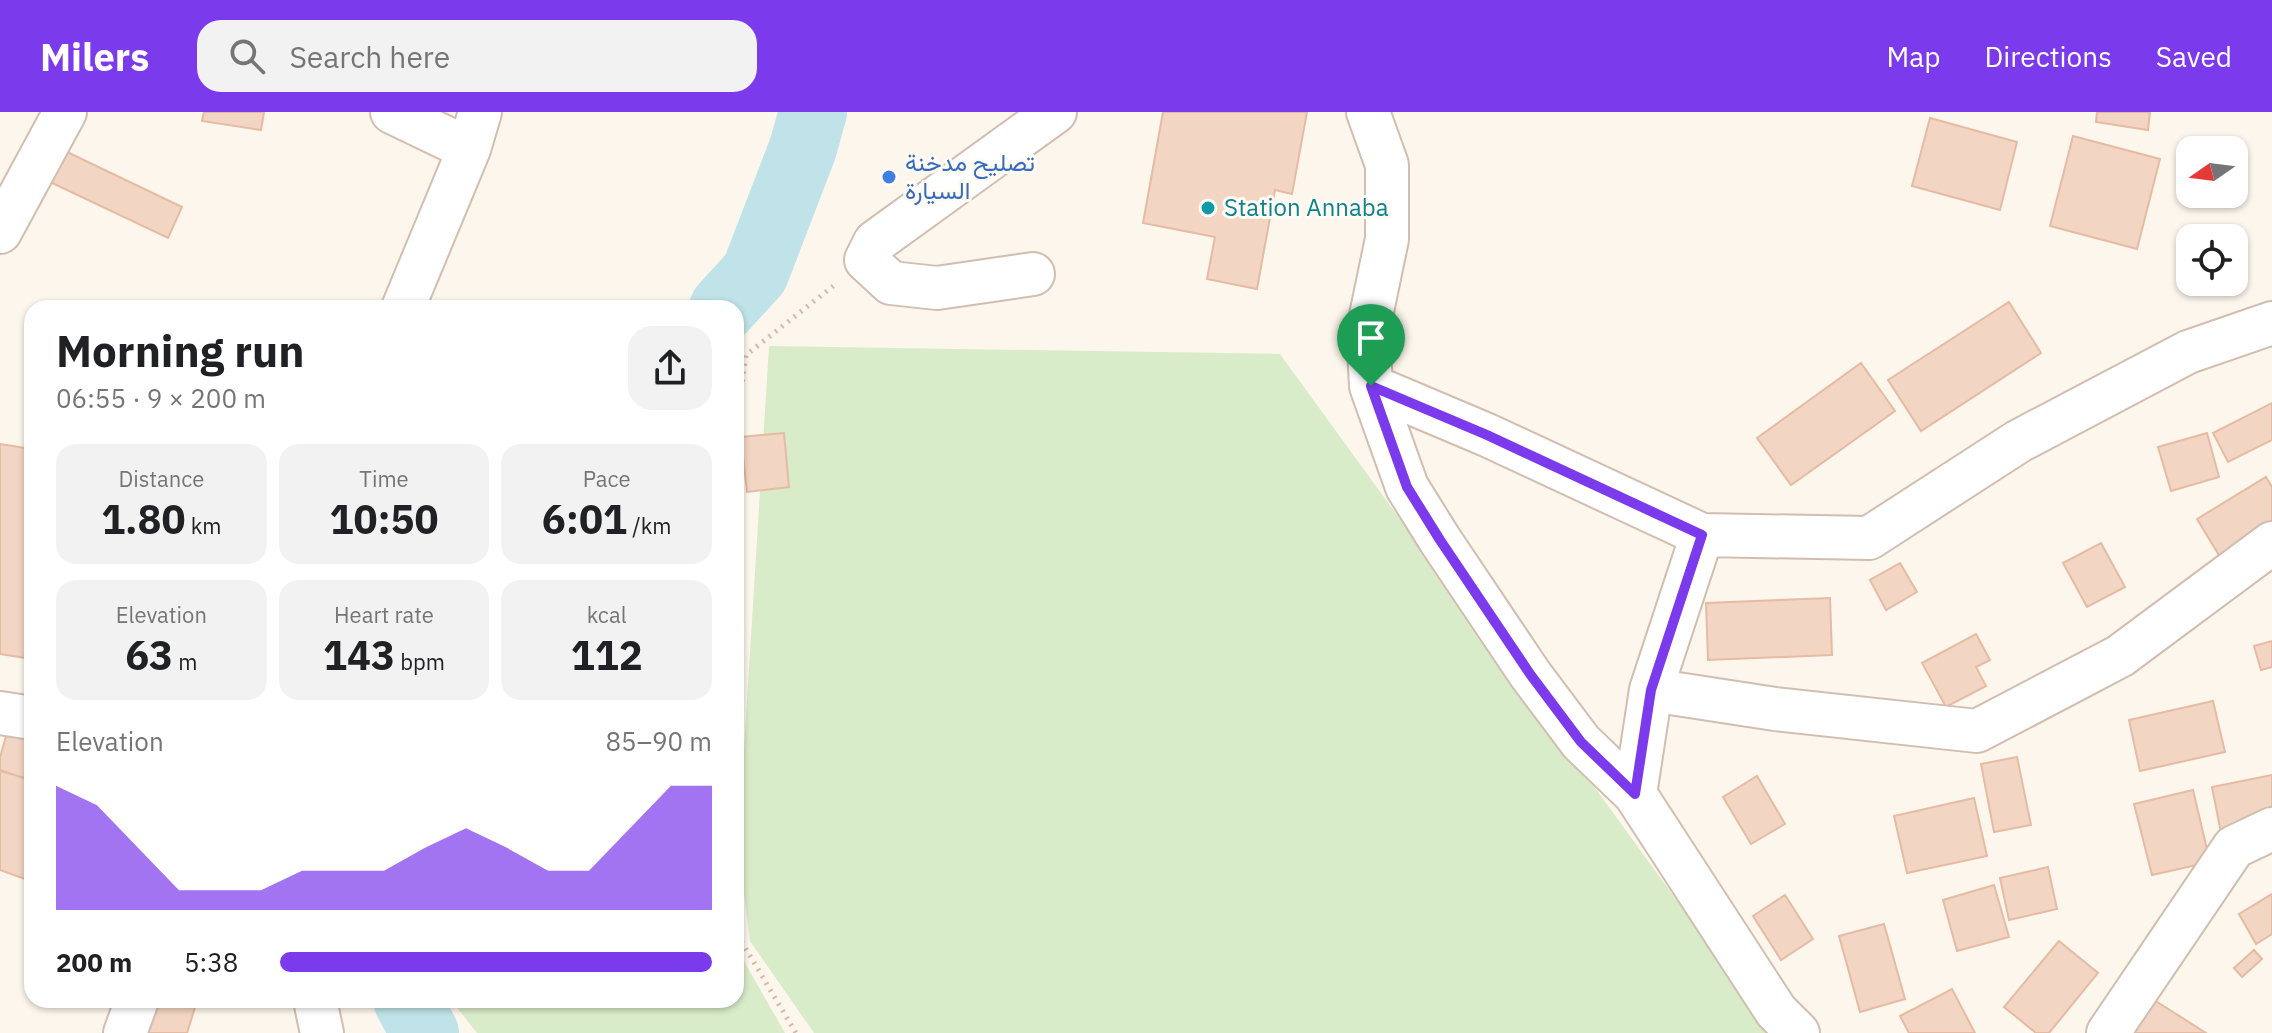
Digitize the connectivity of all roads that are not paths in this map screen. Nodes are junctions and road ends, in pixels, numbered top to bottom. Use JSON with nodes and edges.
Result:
{"nodes":[{"id":1,"x":65,"y":112,"type":"edge"},
{"id":2,"x":392,"y":112,"type":"edge"},
{"id":3,"x":1055,"y":112,"type":"edge"},
{"id":4,"x":1368,"y":112,"type":"edge"},
{"id":5,"x":474,"y":130,"type":"edge"},
{"id":6,"x":0,"y":232,"type":"edge"},
{"id":7,"x":1033,"y":274,"type":"dead end"},
{"id":8,"x":406,"y":300,"type":"edge"},
{"id":9,"x":2272,"y":323,"type":"edge"},
{"id":10,"x":1371,"y":386,"type":"junction"},
{"id":11,"x":1702,"y":535,"type":"junction"},
{"id":12,"x":2272,"y":543,"type":"edge"},
{"id":13,"x":1651,"y":690,"type":"junction"},
{"id":14,"x":0,"y":713,"type":"edge"},
{"id":15,"x":24,"y":717,"type":"edge"},
{"id":16,"x":1635,"y":794,"type":"junction"},
{"id":17,"x":2272,"y":829,"type":"edge"},
{"id":18,"x":134,"y":1008,"type":"edge"},
{"id":19,"x":317,"y":1008,"type":"edge"},
{"id":20,"x":125,"y":1033,"type":"edge"},
{"id":21,"x":322,"y":1033,"type":"edge"},
{"id":22,"x":1798,"y":1033,"type":"edge"},
{"id":23,"x":2108,"y":1033,"type":"edge"}],
"edges":[{"from":1,"to":6,"type":"street"},
{"from":2,"to":5,"type":"street"},
{"from":3,"to":7,"type":"street"},
{"from":4,"to":10,"type":"street"},
{"from":5,"to":8,"type":"street"},
{"from":9,"to":11,"type":"street"},
{"from":10,"to":11,"type":"street"},
{"from":10,"to":16,"type":"street"},
{"from":11,"to":13,"type":"street"},
{"from":12,"to":13,"type":"street"},
{"from":13,"to":16,"type":"street"},
{"from":14,"to":15,"type":"street"},
{"from":16,"to":22,"type":"street"},
{"from":17,"to":23,"type":"street"},
{"from":18,"to":20,"type":"street"},
{"from":19,"to":21,"type":"street"}]}
